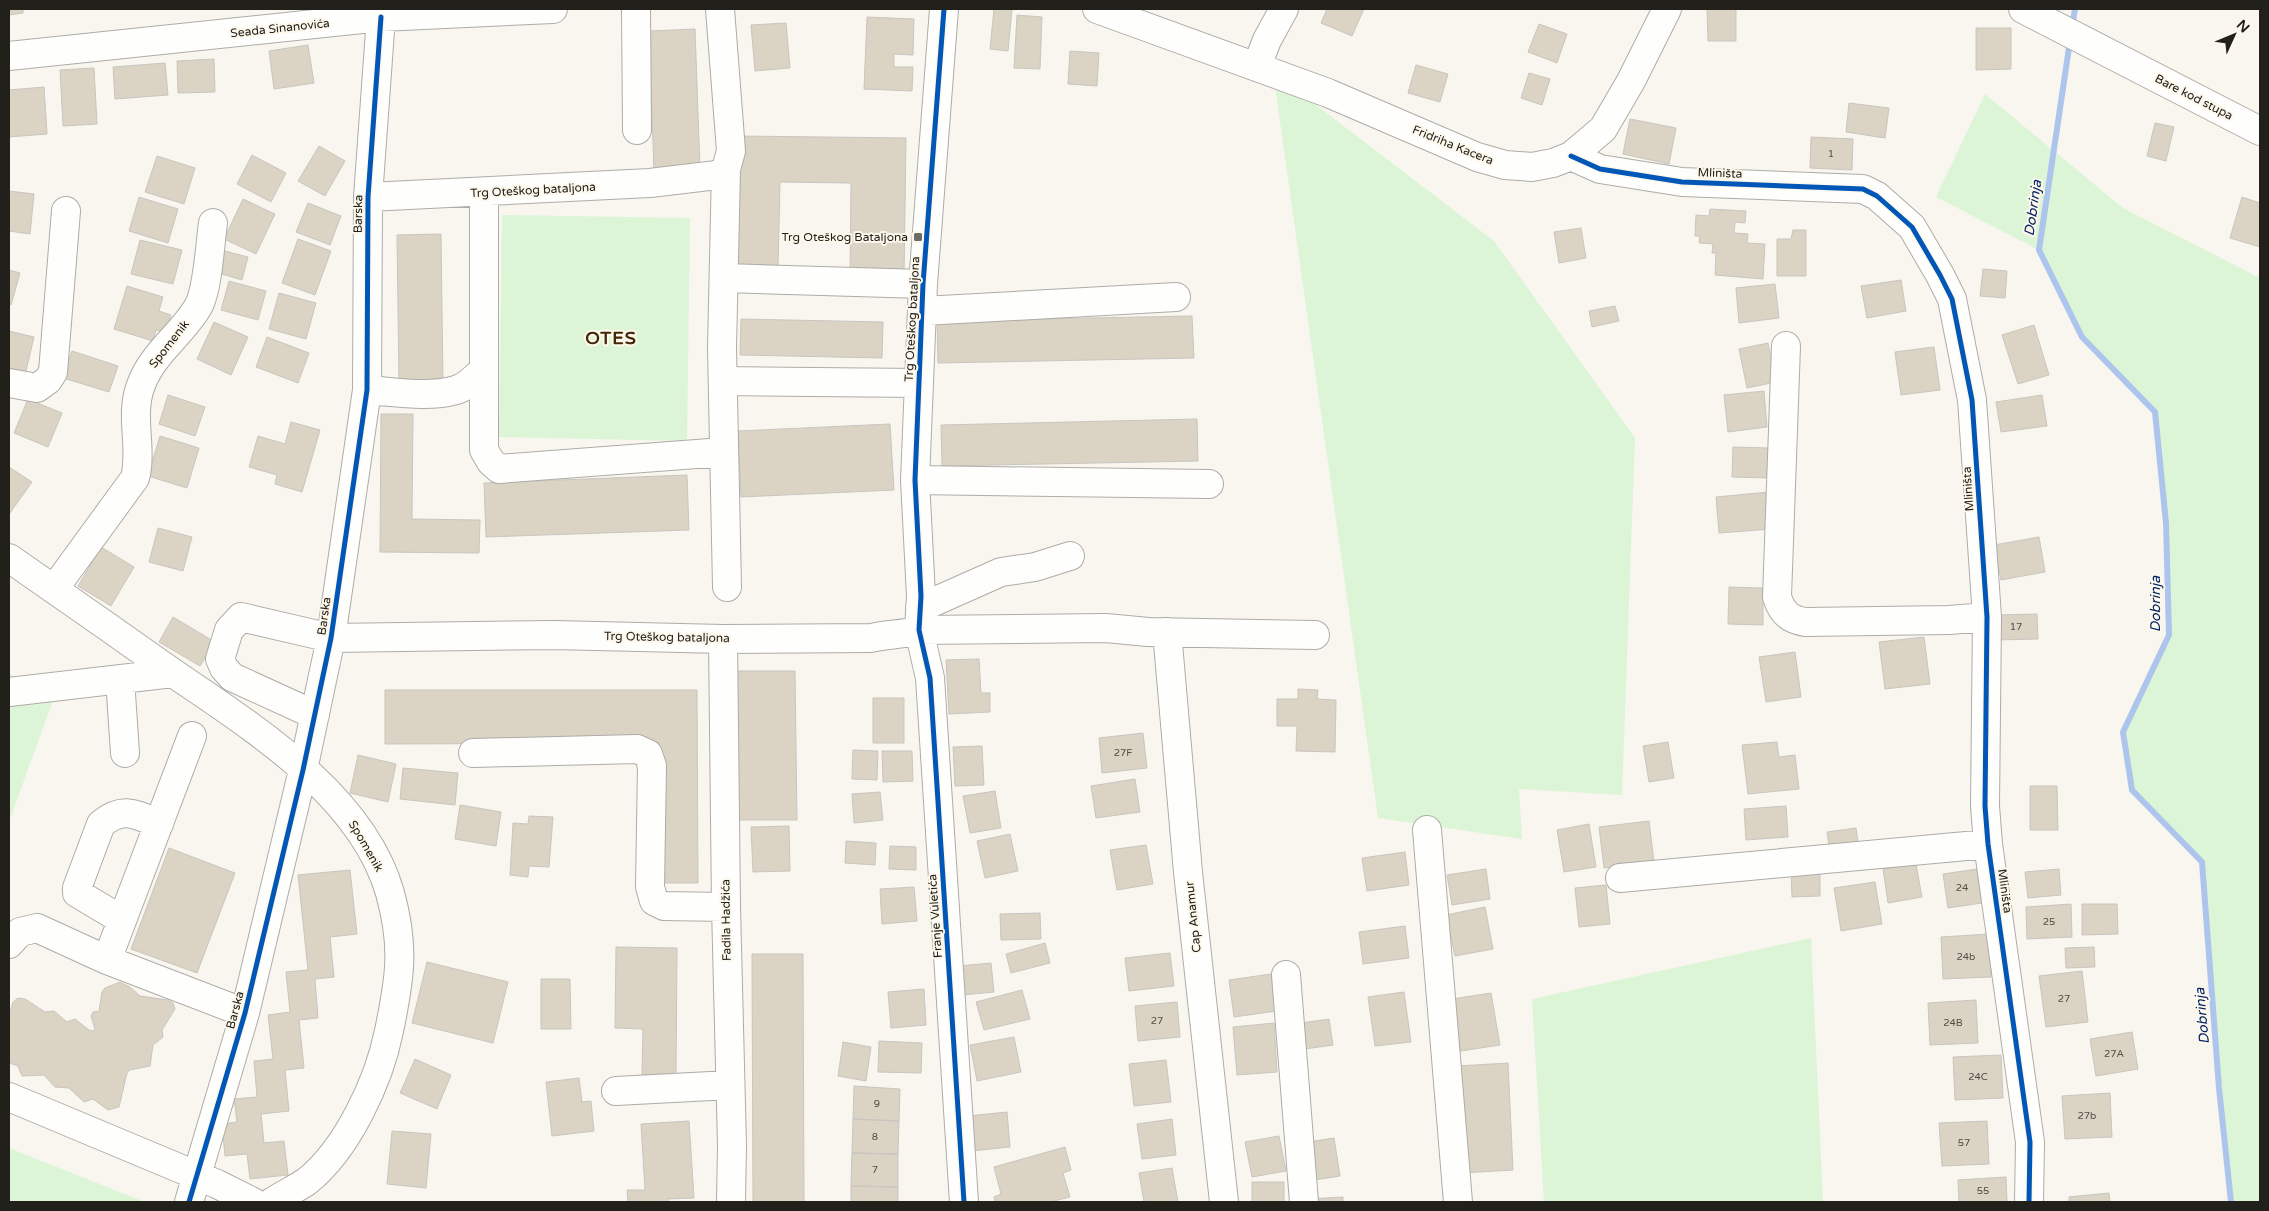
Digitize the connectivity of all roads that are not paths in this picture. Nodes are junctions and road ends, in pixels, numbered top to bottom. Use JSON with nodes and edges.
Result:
{"nodes":[{"id":1,"x":553,"y":9,"type":"edge"},
{"id":2,"x":636,"y":9,"type":"edge"},
{"id":3,"x":720,"y":9,"type":"edge"},
{"id":4,"x":944,"y":9,"type":"edge"},
{"id":5,"x":1097,"y":9,"type":"edge"},
{"id":6,"x":1284,"y":9,"type":"edge"},
{"id":7,"x":1667,"y":9,"type":"edge"},
{"id":8,"x":2023,"y":9,"type":"edge"},
{"id":9,"x":461,"y":11,"type":"edge"},
{"id":10,"x":381,"y":17,"type":"junction"},
{"id":11,"x":9,"y":56,"type":"edge"},
{"id":12,"x":1257,"y":66,"type":"junction"},
{"id":13,"x":636,"y":130,"type":"dead end"},
{"id":14,"x":2260,"y":131,"type":"edge"},
{"id":15,"x":1571,"y":156,"type":"junction"},
{"id":16,"x":726,"y":169,"type":"junction"},
{"id":17,"x":484,"y":192,"type":"junction"},
{"id":18,"x":368,"y":197,"type":"junction"},
{"id":19,"x":66,"y":211,"type":"dead end"},
{"id":20,"x":214,"y":223,"type":"dead end"},
{"id":21,"x":724,"y":278,"type":"junction"},
{"id":22,"x":923,"y":284,"type":"junction"},
{"id":23,"x":1176,"y":297,"type":"dead end"},
{"id":24,"x":923,"y":311,"type":"junction"},
{"id":25,"x":1786,"y":346,"type":"dead end"},
{"id":26,"x":484,"y":369,"type":"junction"},
{"id":27,"x":723,"y":381,"type":"junction"},
{"id":28,"x":9,"y":383,"type":"edge"},
{"id":29,"x":919,"y":384,"type":"junction"},
{"id":30,"x":367,"y":390,"type":"junction"},
{"id":31,"x":724,"y":452,"type":"junction"},
{"id":32,"x":915,"y":480,"type":"junction"},
{"id":33,"x":1208,"y":484,"type":"dead end"},
{"id":34,"x":1070,"y":556,"type":"dead end"},
{"id":35,"x":9,"y":558,"type":"edge"},
{"id":36,"x":727,"y":587,"type":"dead end"},
{"id":37,"x":54,"y":589,"type":"junction"},
{"id":38,"x":1987,"y":617,"type":"junction"},
{"id":39,"x":920,"y":619,"type":"junction"},
{"id":40,"x":1167,"y":632,"type":"junction"},
{"id":41,"x":1315,"y":635,"type":"dead end"},
{"id":42,"x":331,"y":638,"type":"junction"},
{"id":43,"x":724,"y":639,"type":"junction"},
{"id":44,"x":174,"y":673,"type":"junction"},
{"id":45,"x":120,"y":679,"type":"junction"},
{"id":46,"x":9,"y":692,"type":"edge"},
{"id":47,"x":315,"y":715,"type":"junction"},
{"id":48,"x":192,"y":736,"type":"dead end"},
{"id":49,"x":125,"y":753,"type":"dead end"},
{"id":50,"x":473,"y":753,"type":"dead end"},
{"id":51,"x":303,"y":770,"type":"junction"},
{"id":52,"x":159,"y":824,"type":"junction"},
{"id":53,"x":1427,"y":830,"type":"dead end"},
{"id":54,"x":1988,"y":844,"type":"junction"},
{"id":55,"x":1620,"y":878,"type":"dead end"},
{"id":56,"x":726,"y":907,"type":"junction"},
{"id":57,"x":122,"y":920,"type":"junction"},
{"id":58,"x":9,"y":944,"type":"edge"},
{"id":59,"x":107,"y":960,"type":"junction"},
{"id":60,"x":1286,"y":975,"type":"dead end"},
{"id":61,"x":245,"y":1013,"type":"junction"},
{"id":62,"x":730,"y":1086,"type":"junction"},
{"id":63,"x":616,"y":1091,"type":"dead end"},
{"id":64,"x":9,"y":1097,"type":"edge"},
{"id":65,"x":198,"y":1177,"type":"junction"},
{"id":66,"x":189,"y":1202,"type":"edge"},
{"id":67,"x":253,"y":1202,"type":"edge"},
{"id":68,"x":272,"y":1202,"type":"edge"},
{"id":69,"x":731,"y":1202,"type":"edge"},
{"id":70,"x":964,"y":1202,"type":"edge"},
{"id":71,"x":1224,"y":1202,"type":"edge"},
{"id":72,"x":1304,"y":1202,"type":"edge"},
{"id":73,"x":1458,"y":1202,"type":"edge"},
{"id":74,"x":2029,"y":1202,"type":"edge"}],
"edges":[{"from":1,"to":9,"type":"street","name":"Seada Sinanovića"},
{"from":2,"to":13,"type":"street"},
{"from":3,"to":16,"type":"street"},
{"from":4,"to":22,"type":"street","name":"Trg Oteškog bataljona"},
{"from":5,"to":12,"type":"street","name":"Fridriha Kacera"},
{"from":6,"to":12,"type":"street"},
{"from":7,"to":15,"type":"street","name":"Fridriha Kacera"},
{"from":8,"to":14,"type":"street","name":"Bare kod stupa"},
{"from":9,"to":10,"type":"street","name":"Seada Sinanovića"},
{"from":10,"to":11,"type":"street","name":"Seada Sinanovića"},
{"from":10,"to":18,"type":"street","name":"Barska"},
{"from":12,"to":15,"type":"street","name":"Fridriha Kacera"},
{"from":15,"to":38,"type":"street","name":"Mliništa"},
{"from":16,"to":17,"type":"street","name":"Trg Oteškog bataljona"},
{"from":16,"to":21,"type":"street"},
{"from":17,"to":18,"type":"street","name":"Trg Oteškog bataljona"},
{"from":17,"to":26,"type":"street"},
{"from":18,"to":30,"type":"street","name":"Barska"},
{"from":19,"to":28,"type":"street"},
{"from":20,"to":37,"type":"street","name":"Spomenik"},
{"from":21,"to":22,"type":"street"},
{"from":21,"to":27,"type":"street"},
{"from":22,"to":24,"type":"street","name":"Trg Oteškog bataljona"},
{"from":23,"to":24,"type":"street"},
{"from":24,"to":29,"type":"street","name":"Trg Oteškog bataljona"},
{"from":25,"to":38,"type":"street"},
{"from":26,"to":30,"type":"street"},
{"from":26,"to":31,"type":"street"},
{"from":27,"to":29,"type":"street"},
{"from":27,"to":31,"type":"street"},
{"from":29,"to":32,"type":"street","name":"Trg Oteškog bataljona"},
{"from":30,"to":42,"type":"street","name":"Barska"},
{"from":31,"to":36,"type":"street"},
{"from":32,"to":33,"type":"street"},
{"from":32,"to":39,"type":"street","name":"Trg Oteškog bataljona"},
{"from":34,"to":39,"type":"street"},
{"from":35,"to":37,"type":"street","name":"Spomenik"},
{"from":37,"to":44,"type":"street","name":"Spomenik"},
{"from":38,"to":54,"type":"street","name":"Mliništa"},
{"from":39,"to":40,"type":"street"},
{"from":39,"to":43,"type":"street","name":"Trg Oteškog bataljona"},
{"from":39,"to":70,"type":"street","name":"Franje Vuletića"},
{"from":40,"to":41,"type":"street"},
{"from":40,"to":71,"type":"street","name":"Cap Anamur"},
{"from":42,"to":43,"type":"street","name":"Trg Oteškog bataljona"},
{"from":42,"to":47,"type":"street","name":"Barska"},
{"from":42,"to":47,"type":"street","name":"Trg Oteškog bataljona"},
{"from":43,"to":56,"type":"street","name":"Fadila Hadžića"},
{"from":44,"to":45,"type":"street"},
{"from":44,"to":51,"type":"street","name":"Spomenik"},
{"from":45,"to":46,"type":"street"},
{"from":45,"to":49,"type":"street"},
{"from":47,"to":51,"type":"street","name":"Barska"},
{"from":48,"to":52,"type":"street"},
{"from":50,"to":56,"type":"street"},
{"from":51,"to":61,"type":"street","name":"Barska"},
{"from":51,"to":68,"type":"street","name":"Spomenik"},
{"from":52,"to":57,"type":"street"},
{"from":52,"to":57,"type":"street"},
{"from":53,"to":73,"type":"street"},
{"from":54,"to":55,"type":"street"},
{"from":54,"to":74,"type":"street","name":"Mliništa"},
{"from":56,"to":62,"type":"street","name":"Fadila Hadžića"},
{"from":57,"to":59,"type":"street"},
{"from":58,"to":59,"type":"street"},
{"from":59,"to":61,"type":"street"},
{"from":60,"to":72,"type":"street"},
{"from":61,"to":65,"type":"street","name":"Barska"},
{"from":62,"to":63,"type":"street"},
{"from":62,"to":69,"type":"street","name":"Fadila Hadžića"},
{"from":64,"to":65,"type":"street"},
{"from":65,"to":66,"type":"street","name":"Barska"},
{"from":65,"to":67,"type":"street"}]}
